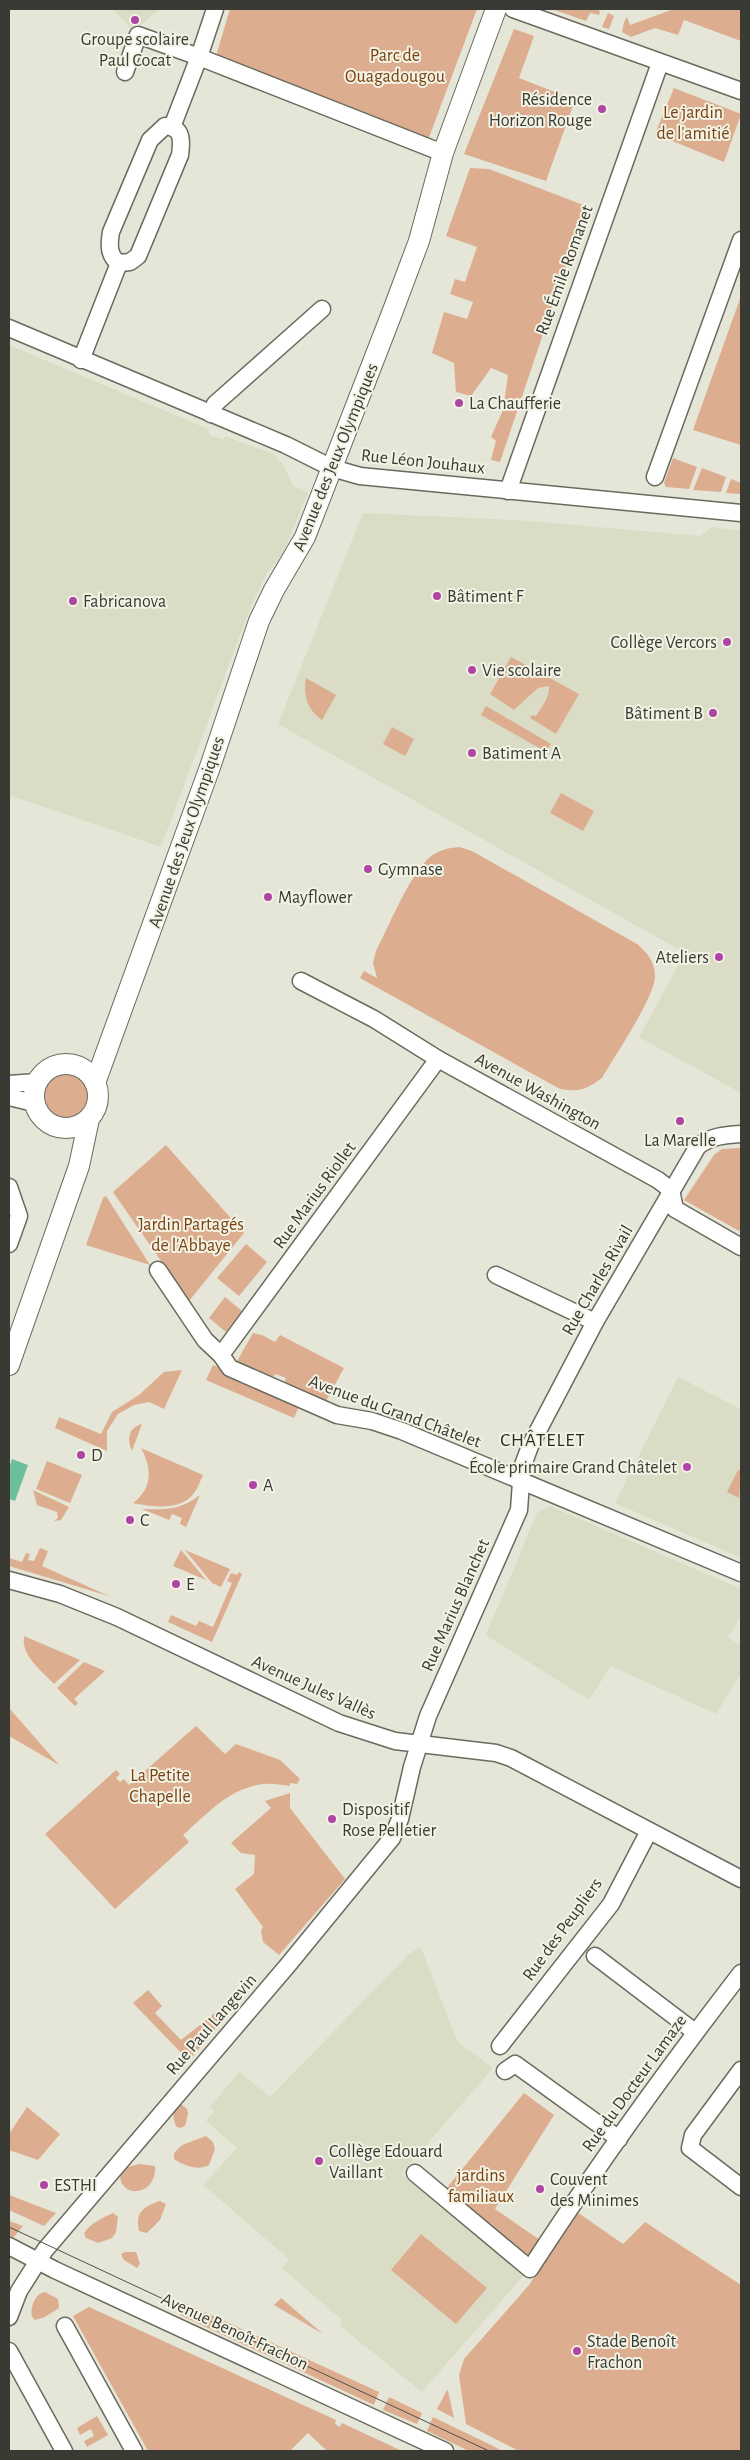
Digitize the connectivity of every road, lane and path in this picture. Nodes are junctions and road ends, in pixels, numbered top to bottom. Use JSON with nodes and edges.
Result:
{"nodes":[{"id":1,"x":216,"y":9,"type":"edge"},
{"id":2,"x":496,"y":9,"type":"edge"},
{"id":3,"x":514,"y":9,"type":"edge"},
{"id":4,"x":199,"y":57,"type":"junction"},
{"id":5,"x":660,"y":63,"type":"junction"},
{"id":6,"x":125,"y":72,"type":"dead end"},
{"id":7,"x":741,"y":91,"type":"edge"},
{"id":8,"x":172,"y":127,"type":"junction"},
{"id":9,"x":443,"y":153,"type":"junction"},
{"id":10,"x":741,"y":240,"type":"edge"},
{"id":11,"x":119,"y":264,"type":"junction"},
{"id":12,"x":322,"y":309,"type":"dead end"},
{"id":13,"x":9,"y":328,"type":"edge"},
{"id":14,"x":81,"y":360,"type":"junction"},
{"id":15,"x":211,"y":414,"type":"junction"},
{"id":16,"x":332,"y":468,"type":"junction"},
{"id":17,"x":655,"y":476,"type":"dead end"},
{"id":18,"x":508,"y":491,"type":"junction"},
{"id":19,"x":741,"y":513,"type":"edge"},
{"id":20,"x":301,"y":981,"type":"dead end"},
{"id":21,"x":110,"y":1040,"type":"junction"},
{"id":22,"x":438,"y":1059,"type":"junction"},
{"id":23,"x":72,"y":1064,"type":"junction"},
{"id":24,"x":37,"y":1082,"type":"junction"},
{"id":25,"x":95,"y":1083,"type":"junction"},
{"id":26,"x":9,"y":1084,"type":"edge"},
{"id":27,"x":9,"y":1097,"type":"edge"},
{"id":28,"x":34,"y":1103,"type":"junction"},
{"id":29,"x":89,"y":1119,"type":"junction"},
{"id":30,"x":63,"y":1129,"type":"junction"},
{"id":31,"x":741,"y":1134,"type":"edge"},
{"id":32,"x":81,"y":1157,"type":"junction"},
{"id":33,"x":9,"y":1187,"type":"edge"},
{"id":34,"x":671,"y":1190,"type":"junction"},
{"id":35,"x":9,"y":1244,"type":"edge"},
{"id":36,"x":741,"y":1247,"type":"edge"},
{"id":37,"x":158,"y":1270,"type":"dead end"},
{"id":38,"x":496,"y":1275,"type":"dead end"},
{"id":39,"x":594,"y":1322,"type":"junction"},
{"id":40,"x":221,"y":1355,"type":"junction"},
{"id":41,"x":9,"y":1365,"type":"edge"},
{"id":42,"x":523,"y":1480,"type":"junction"},
{"id":43,"x":741,"y":1573,"type":"edge"},
{"id":44,"x":9,"y":1580,"type":"edge"},
{"id":45,"x":420,"y":1745,"type":"junction"},
{"id":46,"x":649,"y":1831,"type":"junction"},
{"id":47,"x":741,"y":1879,"type":"edge"},
{"id":48,"x":596,"y":1956,"type":"dead end"},
{"id":49,"x":741,"y":1973,"type":"edge"},
{"id":50,"x":696,"y":2032,"type":"junction"},
{"id":51,"x":500,"y":2046,"type":"dead end"},
{"id":52,"x":741,"y":2070,"type":"edge"},
{"id":53,"x":505,"y":2071,"type":"dead end"},
{"id":54,"x":619,"y":2139,"type":"junction"},
{"id":55,"x":415,"y":2173,"type":"dead end"},
{"id":56,"x":741,"y":2187,"type":"edge"},
{"id":57,"x":9,"y":2246,"type":"edge"},
{"id":58,"x":38,"y":2260,"type":"junction"},
{"id":59,"x":9,"y":2317,"type":"edge"},
{"id":60,"x":65,"y":2326,"type":"dead end"},
{"id":61,"x":9,"y":2351,"type":"edge"},
{"id":62,"x":64,"y":2451,"type":"edge"},
{"id":63,"x":134,"y":2451,"type":"edge"},
{"id":64,"x":445,"y":2451,"type":"edge"}],
"edges":[{"from":1,"to":4,"type":"street"},
{"from":2,"to":9,"type":"main road","name":"Avenue des Jeux Olympiques"},
{"from":3,"to":5,"type":"street"},
{"from":4,"to":6,"type":"street"},
{"from":4,"to":8,"type":"street"},
{"from":4,"to":9,"type":"street"},
{"from":5,"to":7,"type":"street"},
{"from":5,"to":18,"type":"street","name":"Rue Émile Romanet"},
{"from":8,"to":11,"type":"street"},
{"from":8,"to":11,"type":"street"},
{"from":9,"to":16,"type":"main road","name":"Avenue des Jeux Olympiques"},
{"from":10,"to":17,"type":"street"},
{"from":11,"to":14,"type":"street"},
{"from":12,"to":15,"type":"street"},
{"from":13,"to":14,"type":"street","name":"Rue Léon Jouhaux"},
{"from":14,"to":15,"type":"street","name":"Rue Léon Jouhaux"},
{"from":15,"to":16,"type":"street","name":"Rue Léon Jouhaux"},
{"from":16,"to":18,"type":"street","name":"Rue Léon Jouhaux"},
{"from":16,"to":21,"type":"main road","name":"Avenue des Jeux Olympiques"},
{"from":18,"to":19,"type":"street","name":"Rue Léon Jouhaux"},
{"from":20,"to":22,"type":"street","name":"Avenue Washington"},
{"from":21,"to":23,"type":"main road"},
{"from":21,"to":25,"type":"main road","name":"Avenue des Jeux Olympiques"},
{"from":22,"to":34,"type":"street","name":"Avenue Washington"},
{"from":22,"to":40,"type":"street","name":"Rue Marius Riollet"},
{"from":23,"to":24,"type":"main road"},
{"from":23,"to":25,"type":"main road"},
{"from":24,"to":26,"type":"street"},
{"from":24,"to":28,"type":"main road"},
{"from":25,"to":29,"type":"main road"},
{"from":27,"to":28,"type":"street"},
{"from":28,"to":30,"type":"main road"},
{"from":29,"to":30,"type":"main road"},
{"from":29,"to":32,"type":"main road"},
{"from":30,"to":32,"type":"main road"},
{"from":31,"to":34,"type":"street","name":"Rue Charles Rivail"},
{"from":32,"to":41,"type":"main road"},
{"from":33,"to":35,"type":"street"},
{"from":34,"to":36,"type":"street"},
{"from":34,"to":39,"type":"street","name":"Rue Charles Rivail"},
{"from":37,"to":40,"type":"street","name":"Avenue du Grand Châtelet"},
{"from":38,"to":39,"type":"street"},
{"from":39,"to":42,"type":"street","name":"Rue Charles Rivail"},
{"from":40,"to":42,"type":"street","name":"Avenue du Grand Châtelet"},
{"from":42,"to":43,"type":"street","name":"Avenue du Grand Châtelet"},
{"from":42,"to":45,"type":"street","name":"Rue Marius Blanchet"},
{"from":44,"to":45,"type":"street","name":"Avenue Jules Vallès"},
{"from":45,"to":46,"type":"street","name":"Avenue Jules Vallès"},
{"from":45,"to":58,"type":"street","name":"Rue Paul Langevin"},
{"from":46,"to":47,"type":"street","name":"Avenue Jules Vallès"},
{"from":46,"to":51,"type":"street","name":"Rue des Peupliers"},
{"from":48,"to":50,"type":"street"},
{"from":49,"to":50,"type":"street","name":"Rue du Docteur Lamaze"},
{"from":50,"to":54,"type":"street","name":"Rue du Docteur Lamaze"},
{"from":52,"to":56,"type":"street"},
{"from":53,"to":54,"type":"street"},
{"from":54,"to":55,"type":"street","name":"Rue du Docteur Lamaze"},
{"from":57,"to":58,"type":"street","name":"Avenue Benoît Frachon"},
{"from":58,"to":59,"type":"street","name":"Rue Paul Langevin"},
{"from":58,"to":64,"type":"street","name":"Avenue Benoît Frachon"},
{"from":60,"to":63,"type":"street"},
{"from":61,"to":62,"type":"street"}]}
